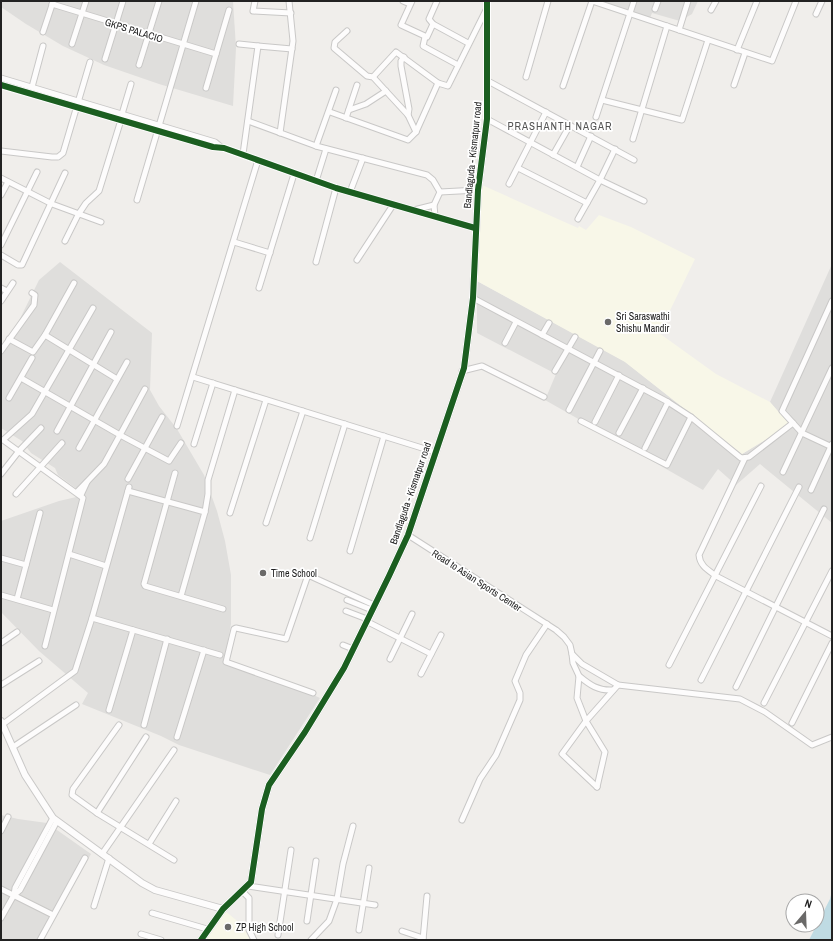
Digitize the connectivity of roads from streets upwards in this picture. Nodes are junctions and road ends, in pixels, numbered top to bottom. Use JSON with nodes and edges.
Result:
{"nodes":[{"id":1,"x":86,"y":1,"type":"edge"},
{"id":2,"x":123,"y":1,"type":"edge"},
{"id":3,"x":159,"y":1,"type":"edge"},
{"id":4,"x":196,"y":1,"type":"edge"},
{"id":5,"x":255,"y":1,"type":"edge"},
{"id":6,"x":290,"y":1,"type":"edge"},
{"id":7,"x":404,"y":1,"type":"edge"},
{"id":8,"x":437,"y":1,"type":"edge"},
{"id":9,"x":487,"y":1,"type":"edge"},
{"id":10,"x":548,"y":1,"type":"edge"},
{"id":11,"x":592,"y":1,"type":"edge"},
{"id":12,"x":634,"y":1,"type":"edge"},
{"id":13,"x":658,"y":1,"type":"edge"},
{"id":14,"x":688,"y":1,"type":"edge"},
{"id":15,"x":716,"y":1,"type":"edge"},
{"id":16,"x":757,"y":1,"type":"edge"},
{"id":17,"x":796,"y":1,"type":"edge"},
{"id":18,"x":822,"y":1,"type":"edge"},
{"id":19,"x":53,"y":3,"type":"edge"},
{"id":20,"x":411,"y":3,"type":"edge"},
{"id":21,"x":487,"y":9,"type":"junction"},
{"id":22,"x":655,"y":9,"type":"dead end"},
{"id":23,"x":229,"y":10,"type":"dead end"},
{"id":24,"x":711,"y":10,"type":"dead end"},
{"id":25,"x":291,"y":13,"type":"junction"},
{"id":26,"x":82,"y":14,"type":"junction"},
{"id":27,"x":629,"y":14,"type":"junction"},
{"id":28,"x":816,"y":14,"type":"dead end"},
{"id":29,"x":116,"y":24,"type":"junction"},
{"id":30,"x":433,"y":24,"type":"junction"},
{"id":31,"x":667,"y":26,"type":"junction"},
{"id":32,"x":679,"y":30,"type":"junction"},
{"id":33,"x":347,"y":31,"type":"dead end"},
{"id":34,"x":42,"y":32,"type":"dead end"},
{"id":35,"x":149,"y":34,"type":"junction"},
{"id":36,"x":425,"y":36,"type":"junction"},
{"id":37,"x":708,"y":40,"type":"junction"},
{"id":38,"x":72,"y":44,"type":"dead end"},
{"id":39,"x":239,"y":44,"type":"dead end"},
{"id":40,"x":468,"y":44,"type":"junction"},
{"id":41,"x":183,"y":45,"type":"junction"},
{"id":42,"x":43,"y":46,"type":"dead end"},
{"id":43,"x":258,"y":46,"type":"junction"},
{"id":44,"x":292,"y":49,"type":"junction"},
{"id":45,"x":737,"y":50,"type":"junction"},
{"id":46,"x":745,"y":53,"type":"junction"},
{"id":47,"x":216,"y":54,"type":"junction"},
{"id":48,"x":404,"y":57,"type":"junction"},
{"id":49,"x":105,"y":59,"type":"dead end"},
{"id":50,"x":90,"y":62,"type":"dead end"},
{"id":51,"x":139,"y":65,"type":"dead end"},
{"id":52,"x":458,"y":66,"type":"junction"},
{"id":53,"x":373,"y":77,"type":"junction"},
{"id":54,"x":1,"y":78,"type":"edge"},
{"id":55,"x":526,"y":78,"type":"dead end"},
{"id":56,"x":488,"y":81,"type":"junction"},
{"id":57,"x":438,"y":83,"type":"junction"},
{"id":58,"x":131,"y":84,"type":"dead end"},
{"id":59,"x":1,"y":85,"type":"edge"},
{"id":60,"x":357,"y":85,"type":"dead end"},
{"id":61,"x":734,"y":85,"type":"dead end"},
{"id":62,"x":564,"y":86,"type":"dead end"},
{"id":63,"x":32,"y":87,"type":"junction"},
{"id":64,"x":206,"y":88,"type":"dead end"},
{"id":65,"x":336,"y":90,"type":"dead end"},
{"id":66,"x":386,"y":91,"type":"junction"},
{"id":67,"x":602,"y":100,"type":"junction"},
{"id":68,"x":78,"y":102,"type":"junction"},
{"id":69,"x":76,"y":108,"type":"junction"},
{"id":70,"x":349,"y":110,"type":"junction"},
{"id":71,"x":641,"y":110,"type":"junction"},
{"id":72,"x":330,"y":112,"type":"junction"},
{"id":73,"x":546,"y":112,"type":"junction"},
{"id":74,"x":408,"y":115,"type":"junction"},
{"id":75,"x":122,"y":117,"type":"junction"},
{"id":76,"x":596,"y":117,"type":"dead end"},
{"id":77,"x":346,"y":118,"type":"junction"},
{"id":78,"x":487,"y":119,"type":"junction"},
{"id":79,"x":248,"y":122,"type":"junction"},
{"id":80,"x":570,"y":125,"type":"junction"},
{"id":81,"x":158,"y":128,"type":"junction"},
{"id":82,"x":416,"y":132,"type":"junction"},
{"id":83,"x":280,"y":133,"type":"junction"},
{"id":84,"x":592,"y":136,"type":"junction"},
{"id":85,"x":633,"y":139,"type":"dead end"},
{"id":86,"x":530,"y":142,"type":"junction"},
{"id":87,"x":316,"y":146,"type":"junction"},
{"id":88,"x":326,"y":149,"type":"junction"},
{"id":89,"x":615,"y":149,"type":"junction"},
{"id":90,"x":1,"y":151,"type":"edge"},
{"id":91,"x":243,"y":154,"type":"junction"},
{"id":92,"x":554,"y":154,"type":"junction"},
{"id":93,"x":363,"y":158,"type":"junction"},
{"id":94,"x":258,"y":160,"type":"junction"},
{"id":95,"x":634,"y":160,"type":"dead end"},
{"id":96,"x":577,"y":167,"type":"junction"},
{"id":97,"x":518,"y":168,"type":"junction"},
{"id":98,"x":37,"y":172,"type":"dead end"},
{"id":99,"x":65,"y":173,"type":"dead end"},
{"id":100,"x":294,"y":174,"type":"junction"},
{"id":101,"x":1,"y":178,"type":"edge"},
{"id":102,"x":600,"y":180,"type":"junction"},
{"id":103,"x":316,"y":181,"type":"junction"},
{"id":104,"x":8,"y":182,"type":"junction"},
{"id":105,"x":509,"y":184,"type":"dead end"},
{"id":106,"x":336,"y":188,"type":"junction"},
{"id":107,"x":478,"y":190,"type":"junction"},
{"id":108,"x":350,"y":192,"type":"junction"},
{"id":109,"x":440,"y":192,"type":"junction"},
{"id":110,"x":28,"y":193,"type":"junction"},
{"id":111,"x":1,"y":195,"type":"edge"},
{"id":112,"x":137,"y":200,"type":"dead end"},
{"id":113,"x":644,"y":201,"type":"dead end"},
{"id":114,"x":587,"y":203,"type":"junction"},
{"id":115,"x":52,"y":204,"type":"junction"},
{"id":116,"x":393,"y":205,"type":"junction"},
{"id":117,"x":434,"y":205,"type":"junction"},
{"id":118,"x":413,"y":210,"type":"junction"},
{"id":119,"x":78,"y":215,"type":"junction"},
{"id":120,"x":435,"y":216,"type":"junction"},
{"id":121,"x":578,"y":219,"type":"dead end"},
{"id":122,"x":101,"y":222,"type":"dead end"},
{"id":123,"x":475,"y":228,"type":"junction"},
{"id":124,"x":65,"y":241,"type":"dead end"},
{"id":125,"x":234,"y":242,"type":"junction"},
{"id":126,"x":1,"y":245,"type":"edge"},
{"id":127,"x":270,"y":253,"type":"junction"},
{"id":128,"x":1,"y":255,"type":"edge"},
{"id":129,"x":357,"y":260,"type":"dead end"},
{"id":130,"x":316,"y":262,"type":"dead end"},
{"id":131,"x":13,"y":283,"type":"dead end"},
{"id":132,"x":74,"y":283,"type":"dead end"},
{"id":133,"x":1,"y":288,"type":"edge"},
{"id":134,"x":259,"y":288,"type":"dead end"},
{"id":135,"x":8,"y":291,"type":"junction"},
{"id":136,"x":32,"y":293,"type":"dead end"},
{"id":137,"x":473,"y":298,"type":"junction"},
{"id":138,"x":1,"y":301,"type":"edge"},
{"id":139,"x":832,"y":301,"type":"edge"},
{"id":140,"x":93,"y":308,"type":"dead end"},
{"id":141,"x":516,"y":322,"type":"junction"},
{"id":142,"x":549,"y":323,"type":"dead end"},
{"id":143,"x":111,"y":332,"type":"dead end"},
{"id":144,"x":542,"y":335,"type":"junction"},
{"id":145,"x":45,"y":336,"type":"junction"},
{"id":146,"x":575,"y":337,"type":"dead end"},
{"id":147,"x":9,"y":339,"type":"junction"},
{"id":148,"x":505,"y":343,"type":"dead end"},
{"id":149,"x":568,"y":349,"type":"junction"},
{"id":150,"x":69,"y":350,"type":"junction"},
{"id":151,"x":1,"y":351,"type":"edge"},
{"id":152,"x":600,"y":351,"type":"dead end"},
{"id":153,"x":32,"y":358,"type":"dead end"},
{"id":154,"x":127,"y":362,"type":"dead end"},
{"id":155,"x":593,"y":362,"type":"junction"},
{"id":156,"x":93,"y":364,"type":"junction"},
{"id":157,"x":832,"y":368,"type":"edge"},
{"id":158,"x":462,"y":371,"type":"junction"},
{"id":159,"x":555,"y":371,"type":"dead end"},
{"id":160,"x":619,"y":375,"type":"junction"},
{"id":161,"x":193,"y":377,"type":"junction"},
{"id":162,"x":21,"y":378,"type":"junction"},
{"id":163,"x":117,"y":379,"type":"junction"},
{"id":164,"x":212,"y":383,"type":"junction"},
{"id":165,"x":643,"y":388,"type":"junction"},
{"id":166,"x":145,"y":389,"type":"dead end"},
{"id":167,"x":236,"y":390,"type":"junction"},
{"id":168,"x":45,"y":392,"type":"junction"},
{"id":169,"x":9,"y":398,"type":"dead end"},
{"id":170,"x":544,"y":398,"type":"dead end"},
{"id":171,"x":266,"y":400,"type":"junction"},
{"id":172,"x":668,"y":402,"type":"junction"},
{"id":173,"x":70,"y":406,"type":"junction"},
{"id":174,"x":569,"y":410,"type":"dead end"},
{"id":175,"x":303,"y":411,"type":"junction"},
{"id":176,"x":162,"y":417,"type":"dead end"},
{"id":177,"x":691,"y":417,"type":"junction"},
{"id":178,"x":94,"y":421,"type":"junction"},
{"id":179,"x":581,"y":421,"type":"dead end"},
{"id":180,"x":595,"y":422,"type":"dead end"},
{"id":181,"x":793,"y":423,"type":"junction"},
{"id":182,"x":345,"y":424,"type":"junction"},
{"id":183,"x":177,"y":426,"type":"dead end"},
{"id":184,"x":41,"y":428,"type":"dead end"},
{"id":185,"x":56,"y":431,"type":"dead end"},
{"id":186,"x":620,"y":433,"type":"dead end"},
{"id":187,"x":802,"y":433,"type":"junction"},
{"id":188,"x":120,"y":435,"type":"junction"},
{"id":189,"x":384,"y":436,"type":"junction"},
{"id":190,"x":2,"y":440,"type":"edge"},
{"id":191,"x":181,"y":442,"type":"dead end"},
{"id":192,"x":62,"y":443,"type":"dead end"},
{"id":193,"x":194,"y":444,"type":"dead end"},
{"id":194,"x":832,"y":446,"type":"edge"},
{"id":195,"x":79,"y":448,"type":"dead end"},
{"id":196,"x":145,"y":448,"type":"junction"},
{"id":197,"x":644,"y":448,"type":"dead end"},
{"id":198,"x":18,"y":451,"type":"junction"},
{"id":199,"x":435,"y":452,"type":"junction"},
{"id":200,"x":745,"y":458,"type":"junction"},
{"id":201,"x":40,"y":467,"type":"junction"},
{"id":202,"x":174,"y":472,"type":"dead end"},
{"id":203,"x":783,"y":472,"type":"dead end"},
{"id":204,"x":1,"y":474,"type":"edge"},
{"id":205,"x":128,"y":479,"type":"dead end"},
{"id":206,"x":761,"y":486,"type":"dead end"},
{"id":207,"x":799,"y":487,"type":"dead end"},
{"id":208,"x":811,"y":490,"type":"dead end"},
{"id":209,"x":79,"y":493,"type":"junction"},
{"id":210,"x":16,"y":494,"type":"dead end"},
{"id":211,"x":166,"y":501,"type":"junction"},
{"id":212,"x":824,"y":509,"type":"dead end"},
{"id":213,"x":205,"y":512,"type":"junction"},
{"id":214,"x":40,"y":513,"type":"dead end"},
{"id":215,"x":230,"y":513,"type":"dead end"},
{"id":216,"x":266,"y":523,"type":"dead end"},
{"id":217,"x":408,"y":535,"type":"junction"},
{"id":218,"x":310,"y":538,"type":"dead end"},
{"id":219,"x":350,"y":551,"type":"dead end"},
{"id":220,"x":69,"y":554,"type":"junction"},
{"id":221,"x":1,"y":558,"type":"edge"},
{"id":222,"x":26,"y":565,"type":"junction"},
{"id":223,"x":106,"y":566,"type":"junction"},
{"id":224,"x":832,"y":571,"type":"edge"},
{"id":225,"x":715,"y":575,"type":"junction"},
{"id":226,"x":746,"y":591,"type":"junction"},
{"id":227,"x":1,"y":595,"type":"edge"},
{"id":228,"x":181,"y":596,"type":"junction"},
{"id":229,"x":17,"y":599,"type":"junction"},
{"id":230,"x":348,"y":600,"type":"dead end"},
{"id":231,"x":776,"y":606,"type":"junction"},
{"id":232,"x":373,"y":607,"type":"junction"},
{"id":233,"x":223,"y":609,"type":"dead end"},
{"id":234,"x":53,"y":610,"type":"junction"},
{"id":235,"x":346,"y":611,"type":"dead end"},
{"id":236,"x":412,"y":614,"type":"dead end"},
{"id":237,"x":92,"y":618,"type":"junction"},
{"id":238,"x":367,"y":620,"type":"junction"},
{"id":239,"x":806,"y":622,"type":"junction"},
{"id":240,"x":547,"y":624,"type":"junction"},
{"id":241,"x":133,"y":630,"type":"junction"},
{"id":242,"x":17,"y":632,"type":"dead end"},
{"id":243,"x":441,"y":635,"type":"dead end"},
{"id":244,"x":832,"y":636,"type":"edge"},
{"id":245,"x":400,"y":638,"type":"junction"},
{"id":246,"x":167,"y":640,"type":"junction"},
{"id":247,"x":1,"y":643,"type":"edge"},
{"id":248,"x":832,"y":643,"type":"edge"},
{"id":249,"x":343,"y":645,"type":"dead end"},
{"id":250,"x":45,"y":646,"type":"dead end"},
{"id":251,"x":353,"y":649,"type":"junction"},
{"id":252,"x":204,"y":650,"type":"junction"},
{"id":253,"x":431,"y":654,"type":"junction"},
{"id":254,"x":572,"y":654,"type":"junction"},
{"id":255,"x":220,"y":655,"type":"dead end"},
{"id":256,"x":390,"y":659,"type":"dead end"},
{"id":257,"x":39,"y":662,"type":"dead end"},
{"id":258,"x":669,"y":665,"type":"dead end"},
{"id":259,"x":420,"y":674,"type":"dead end"},
{"id":260,"x":578,"y":676,"type":"junction"},
{"id":261,"x":701,"y":680,"type":"dead end"},
{"id":262,"x":1,"y":685,"type":"edge"},
{"id":263,"x":618,"y":685,"type":"junction"},
{"id":264,"x":736,"y":687,"type":"dead end"},
{"id":265,"x":613,"y":690,"type":"junction"},
{"id":266,"x":313,"y":693,"type":"dead end"},
{"id":267,"x":764,"y":703,"type":"dead end"},
{"id":268,"x":76,"y":704,"type":"dead end"},
{"id":269,"x":109,"y":710,"type":"dead end"},
{"id":270,"x":586,"y":722,"type":"junction"},
{"id":271,"x":792,"y":723,"type":"dead end"},
{"id":272,"x":119,"y":725,"type":"dead end"},
{"id":273,"x":144,"y":725,"type":"dead end"},
{"id":274,"x":3,"y":726,"type":"edge"},
{"id":275,"x":146,"y":737,"type":"dead end"},
{"id":276,"x":177,"y":737,"type":"dead end"},
{"id":277,"x":832,"y":737,"type":"edge"},
{"id":278,"x":13,"y":747,"type":"junction"},
{"id":279,"x":174,"y":750,"type":"dead end"},
{"id":280,"x":176,"y":801,"type":"dead end"},
{"id":281,"x":97,"y":813,"type":"junction"},
{"id":282,"x":8,"y":817,"type":"dead end"},
{"id":283,"x":55,"y":820,"type":"junction"},
{"id":284,"x":462,"y":820,"type":"dead end"},
{"id":285,"x":353,"y":826,"type":"dead end"},
{"id":286,"x":121,"y":828,"type":"junction"},
{"id":287,"x":1,"y":831,"type":"edge"},
{"id":288,"x":149,"y":844,"type":"junction"},
{"id":289,"x":291,"y":850,"type":"dead end"},
{"id":290,"x":102,"y":854,"type":"junction"},
{"id":291,"x":84,"y":858,"type":"dead end"},
{"id":292,"x":108,"y":858,"type":"junction"},
{"id":293,"x":174,"y":860,"type":"dead end"},
{"id":294,"x":316,"y":860,"type":"dead end"},
{"id":295,"x":369,"y":868,"type":"dead end"},
{"id":296,"x":248,"y":886,"type":"junction"},
{"id":297,"x":1,"y":889,"type":"edge"},
{"id":298,"x":242,"y":891,"type":"junction"},
{"id":299,"x":285,"y":893,"type":"junction"},
{"id":300,"x":14,"y":895,"type":"junction"},
{"id":301,"x":311,"y":896,"type":"junction"},
{"id":302,"x":427,"y":896,"type":"dead end"},
{"id":303,"x":337,"y":899,"type":"junction"},
{"id":304,"x":363,"y":903,"type":"junction"},
{"id":305,"x":375,"y":905,"type":"dead end"},
{"id":306,"x":94,"y":906,"type":"dead end"},
{"id":307,"x":223,"y":909,"type":"junction"},
{"id":308,"x":152,"y":913,"type":"dead end"},
{"id":309,"x":53,"y":916,"type":"junction"},
{"id":310,"x":1,"y":918,"type":"edge"},
{"id":311,"x":306,"y":921,"type":"dead end"},
{"id":312,"x":207,"y":929,"type":"junction"},
{"id":313,"x":359,"y":930,"type":"dead end"},
{"id":314,"x":402,"y":931,"type":"dead end"},
{"id":315,"x":141,"y":934,"type":"dead end"},
{"id":316,"x":278,"y":935,"type":"dead end"},
{"id":317,"x":423,"y":939,"type":"edge"},
{"id":318,"x":40,"y":940,"type":"edge"},
{"id":319,"x":161,"y":940,"type":"edge"},
{"id":320,"x":201,"y":940,"type":"edge"},
{"id":321,"x":254,"y":940,"type":"edge"},
{"id":322,"x":311,"y":940,"type":"edge"}],
"edges":[{"from":1,"to":26,"type":"street"},
{"from":2,"to":29,"type":"street"},
{"from":3,"to":35,"type":"street"},
{"from":4,"to":41,"type":"street"},
{"from":5,"to":25,"type":"street"},
{"from":6,"to":25,"type":"street"},
{"from":7,"to":20,"type":"street"},
{"from":8,"to":30,"type":"street"},
{"from":9,"to":21,"type":"street","name":"Bandlaguda - Kismatpur road"},
{"from":10,"to":55,"type":"street"},
{"from":11,"to":27,"type":"street"},
{"from":11,"to":62,"type":"street"},
{"from":12,"to":27,"type":"street"},
{"from":13,"to":22,"type":"street"},
{"from":14,"to":32,"type":"street"},
{"from":15,"to":24,"type":"street"},
{"from":16,"to":45,"type":"street"},
{"from":17,"to":46,"type":"street"},
{"from":18,"to":28,"type":"street"},
{"from":19,"to":26,"type":"street","name":"GKPS PALACIO"},
{"from":19,"to":34,"type":"street"},
{"from":20,"to":36,"type":"street"},
{"from":21,"to":40,"type":"street"},
{"from":21,"to":56,"type":"street","name":"Bandlaguda - Kismatpur road"},
{"from":23,"to":47,"type":"street"},
{"from":25,"to":44,"type":"street"},
{"from":26,"to":29,"type":"street","name":"GKPS PALACIO"},
{"from":26,"to":38,"type":"street"},
{"from":27,"to":31,"type":"street"},
{"from":27,"to":67,"type":"street"},
{"from":29,"to":35,"type":"street","name":"GKPS PALACIO"},
{"from":29,"to":49,"type":"street"},
{"from":30,"to":36,"type":"street"},
{"from":30,"to":40,"type":"street"},
{"from":31,"to":32,"type":"street"},
{"from":31,"to":71,"type":"street"},
{"from":32,"to":37,"type":"street"},
{"from":33,"to":53,"type":"street"},
{"from":35,"to":41,"type":"street","name":"GKPS PALACIO"},
{"from":35,"to":51,"type":"street"},
{"from":36,"to":52,"type":"street"},
{"from":37,"to":45,"type":"street"},
{"from":37,"to":71,"type":"street"},
{"from":39,"to":43,"type":"street"},
{"from":40,"to":52,"type":"street"},
{"from":41,"to":47,"type":"street","name":"GKPS PALACIO"},
{"from":41,"to":81,"type":"street"},
{"from":42,"to":63,"type":"street"},
{"from":43,"to":44,"type":"street"},
{"from":43,"to":79,"type":"street"},
{"from":44,"to":83,"type":"street"},
{"from":45,"to":46,"type":"street"},
{"from":46,"to":61,"type":"street"},
{"from":47,"to":64,"type":"street"},
{"from":48,"to":53,"type":"street"},
{"from":48,"to":57,"type":"street"},
{"from":48,"to":74,"type":"street"},
{"from":50,"to":68,"type":"street"},
{"from":52,"to":57,"type":"street"},
{"from":53,"to":66,"type":"street"},
{"from":54,"to":63,"type":"street"},
{"from":56,"to":73,"type":"street"},
{"from":56,"to":78,"type":"street","name":"Bandlaguda - Kismatpur road"},
{"from":57,"to":82,"type":"street"},
{"from":58,"to":75,"type":"street"},
{"from":59,"to":69,"type":"street"},
{"from":60,"to":70,"type":"street"},
{"from":63,"to":68,"type":"street"},
{"from":65,"to":72,"type":"street"},
{"from":66,"to":70,"type":"street"},
{"from":66,"to":74,"type":"street"},
{"from":67,"to":71,"type":"street"},
{"from":67,"to":76,"type":"street"},
{"from":68,"to":69,"type":"street"},
{"from":68,"to":75,"type":"street"},
{"from":69,"to":75,"type":"street"},
{"from":69,"to":90,"type":"street"},
{"from":70,"to":77,"type":"street"},
{"from":71,"to":85,"type":"street"},
{"from":72,"to":77,"type":"street"},
{"from":72,"to":87,"type":"street"},
{"from":73,"to":80,"type":"street"},
{"from":73,"to":86,"type":"street"},
{"from":74,"to":82,"type":"street"},
{"from":75,"to":81,"type":"street"},
{"from":75,"to":119,"type":"street"},
{"from":77,"to":82,"type":"street"},
{"from":78,"to":86,"type":"street"},
{"from":78,"to":107,"type":"street","name":"Bandlaguda - Kismatpur road"},
{"from":79,"to":83,"type":"street"},
{"from":79,"to":91,"type":"street"},
{"from":80,"to":84,"type":"street"},
{"from":80,"to":92,"type":"street"},
{"from":81,"to":91,"type":"street"},
{"from":81,"to":112,"type":"street"},
{"from":83,"to":87,"type":"street"},
{"from":84,"to":89,"type":"street"},
{"from":84,"to":96,"type":"street"},
{"from":86,"to":92,"type":"street"},
{"from":86,"to":97,"type":"street"},
{"from":87,"to":88,"type":"street"},
{"from":88,"to":93,"type":"street"},
{"from":88,"to":103,"type":"street"},
{"from":89,"to":95,"type":"street"},
{"from":89,"to":102,"type":"street"},
{"from":91,"to":94,"type":"street"},
{"from":92,"to":96,"type":"street"},
{"from":93,"to":108,"type":"street"},
{"from":93,"to":109,"type":"street"},
{"from":94,"to":100,"type":"street"},
{"from":94,"to":125,"type":"street"},
{"from":96,"to":102,"type":"street"},
{"from":97,"to":105,"type":"street"},
{"from":97,"to":114,"type":"street"},
{"from":98,"to":110,"type":"street"},
{"from":99,"to":115,"type":"street"},
{"from":100,"to":103,"type":"street"},
{"from":100,"to":127,"type":"street"},
{"from":101,"to":104,"type":"street"},
{"from":102,"to":113,"type":"street"},
{"from":102,"to":114,"type":"street"},
{"from":103,"to":106,"type":"street"},
{"from":104,"to":110,"type":"street"},
{"from":104,"to":111,"type":"street"},
{"from":106,"to":108,"type":"street"},
{"from":106,"to":130,"type":"street"},
{"from":107,"to":109,"type":"street"},
{"from":107,"to":123,"type":"street","name":"Bandlaguda - Kismatpur road"},
{"from":108,"to":116,"type":"street"},
{"from":109,"to":117,"type":"street"},
{"from":110,"to":115,"type":"street"},
{"from":110,"to":126,"type":"street"},
{"from":114,"to":121,"type":"street"},
{"from":115,"to":119,"type":"street"},
{"from":115,"to":128,"type":"street"},
{"from":116,"to":118,"type":"street"},
{"from":116,"to":129,"type":"street"},
{"from":117,"to":118,"type":"street"},
{"from":117,"to":120,"type":"street"},
{"from":118,"to":120,"type":"street"},
{"from":119,"to":122,"type":"street"},
{"from":119,"to":124,"type":"street"},
{"from":120,"to":123,"type":"street"},
{"from":123,"to":137,"type":"street","name":"Bandlaguda - Kismatpur road"},
{"from":125,"to":127,"type":"street"},
{"from":125,"to":161,"type":"street"},
{"from":127,"to":134,"type":"street"},
{"from":131,"to":135,"type":"street"},
{"from":132,"to":145,"type":"street"},
{"from":133,"to":135,"type":"street"},
{"from":135,"to":138,"type":"street"},
{"from":136,"to":147,"type":"street"},
{"from":137,"to":141,"type":"street"},
{"from":137,"to":158,"type":"street","name":"Bandlaguda - Kismatpur road"},
{"from":139,"to":181,"type":"street"},
{"from":140,"to":150,"type":"street"},
{"from":141,"to":144,"type":"street"},
{"from":141,"to":148,"type":"street"},
{"from":142,"to":144,"type":"street"},
{"from":143,"to":156,"type":"street"},
{"from":144,"to":149,"type":"street"},
{"from":145,"to":147,"type":"street"},
{"from":145,"to":150,"type":"street"},
{"from":146,"to":149,"type":"street"},
{"from":147,"to":151,"type":"street"},
{"from":149,"to":155,"type":"street"},
{"from":149,"to":159,"type":"street"},
{"from":150,"to":156,"type":"street"},
{"from":150,"to":168,"type":"street"},
{"from":152,"to":155,"type":"street"},
{"from":153,"to":162,"type":"street"},
{"from":154,"to":163,"type":"street"},
{"from":155,"to":160,"type":"street"},
{"from":155,"to":174,"type":"street"},
{"from":156,"to":163,"type":"street"},
{"from":156,"to":173,"type":"street"},
{"from":157,"to":187,"type":"street"},
{"from":158,"to":170,"type":"street"},
{"from":158,"to":199,"type":"street","name":"Bandlaguda - Kismatpur road"},
{"from":160,"to":165,"type":"street"},
{"from":160,"to":180,"type":"street"},
{"from":161,"to":164,"type":"street"},
{"from":161,"to":183,"type":"street"},
{"from":162,"to":168,"type":"street"},
{"from":162,"to":169,"type":"street"},
{"from":163,"to":178,"type":"street"},
{"from":164,"to":167,"type":"street"},
{"from":164,"to":193,"type":"street"},
{"from":165,"to":172,"type":"street"},
{"from":165,"to":186,"type":"street"},
{"from":166,"to":188,"type":"street"},
{"from":167,"to":171,"type":"street"},
{"from":167,"to":213,"type":"street"},
{"from":168,"to":173,"type":"street"},
{"from":168,"to":190,"type":"street"},
{"from":171,"to":175,"type":"street"},
{"from":171,"to":215,"type":"street"},
{"from":172,"to":177,"type":"street"},
{"from":172,"to":197,"type":"street"},
{"from":173,"to":178,"type":"street"},
{"from":173,"to":185,"type":"street"},
{"from":175,"to":182,"type":"street"},
{"from":175,"to":216,"type":"street"},
{"from":176,"to":196,"type":"street"},
{"from":177,"to":179,"type":"street"},
{"from":177,"to":200,"type":"street"},
{"from":178,"to":188,"type":"street"},
{"from":178,"to":195,"type":"street"},
{"from":181,"to":187,"type":"street"},
{"from":181,"to":200,"type":"street"},
{"from":182,"to":189,"type":"street"},
{"from":182,"to":218,"type":"street"},
{"from":184,"to":198,"type":"street"},
{"from":187,"to":194,"type":"street"},
{"from":187,"to":203,"type":"street"},
{"from":188,"to":196,"type":"street"},
{"from":188,"to":209,"type":"street"},
{"from":189,"to":199,"type":"street"},
{"from":189,"to":219,"type":"street"},
{"from":190,"to":198,"type":"street"},
{"from":191,"to":196,"type":"street"},
{"from":192,"to":201,"type":"street"},
{"from":194,"to":208,"type":"street"},
{"from":196,"to":205,"type":"street"},
{"from":198,"to":201,"type":"street"},
{"from":198,"to":204,"type":"street"},
{"from":199,"to":217,"type":"street","name":"Bandlaguda - Kismatpur road"},
{"from":200,"to":225,"type":"street"},
{"from":201,"to":209,"type":"street"},
{"from":201,"to":210,"type":"street"},
{"from":202,"to":211,"type":"street"},
{"from":206,"to":225,"type":"street"},
{"from":207,"to":226,"type":"street"},
{"from":209,"to":220,"type":"street"},
{"from":211,"to":213,"type":"street"},
{"from":211,"to":223,"type":"street"},
{"from":211,"to":228,"type":"street"},
{"from":212,"to":231,"type":"street"},
{"from":213,"to":228,"type":"street"},
{"from":214,"to":222,"type":"street"},
{"from":217,"to":232,"type":"street","name":"Bandlaguda - Kismatpur road"},
{"from":217,"to":240,"type":"street","name":"Road to Asian Sports Center"},
{"from":220,"to":223,"type":"street"},
{"from":220,"to":234,"type":"street"},
{"from":221,"to":222,"type":"street"},
{"from":222,"to":229,"type":"street"},
{"from":223,"to":237,"type":"street"},
{"from":224,"to":239,"type":"street"},
{"from":225,"to":226,"type":"street"},
{"from":225,"to":258,"type":"street"},
{"from":226,"to":231,"type":"street"},
{"from":226,"to":261,"type":"street"},
{"from":227,"to":229,"type":"street"},
{"from":228,"to":233,"type":"street"},
{"from":229,"to":234,"type":"street"},
{"from":230,"to":232,"type":"street"},
{"from":231,"to":239,"type":"street"},
{"from":231,"to":264,"type":"street"},
{"from":232,"to":238,"type":"street","name":"Bandlaguda - Kismatpur road"},
{"from":232,"to":266,"type":"street"},
{"from":234,"to":250,"type":"street"},
{"from":235,"to":238,"type":"street"},
{"from":236,"to":245,"type":"street"},
{"from":237,"to":241,"type":"street"},
{"from":237,"to":274,"type":"street"},
{"from":238,"to":245,"type":"street"},
{"from":238,"to":251,"type":"street","name":"Bandlaguda - Kismatpur road"},
{"from":239,"to":244,"type":"street"},
{"from":239,"to":267,"type":"street"},
{"from":240,"to":254,"type":"street","name":"Road to Asian Sports Center"},
{"from":240,"to":284,"type":"street"},
{"from":241,"to":246,"type":"street"},
{"from":241,"to":269,"type":"street"},
{"from":242,"to":247,"type":"street"},
{"from":243,"to":253,"type":"street"},
{"from":245,"to":253,"type":"street"},
{"from":245,"to":256,"type":"street"},
{"from":246,"to":252,"type":"street"},
{"from":246,"to":273,"type":"street"},
{"from":248,"to":271,"type":"street"},
{"from":249,"to":251,"type":"street"},
{"from":251,"to":296,"type":"street","name":"Bandlaguda - Kismatpur road"},
{"from":252,"to":255,"type":"street"},
{"from":252,"to":276,"type":"street"},
{"from":253,"to":259,"type":"street"},
{"from":254,"to":260,"type":"street"},
{"from":254,"to":263,"type":"street"},
{"from":257,"to":262,"type":"street"},
{"from":260,"to":265,"type":"street"},
{"from":260,"to":270,"type":"street"},
{"from":263,"to":265,"type":"street"},
{"from":263,"to":277,"type":"street"},
{"from":265,"to":270,"type":"street"},
{"from":268,"to":278,"type":"street"},
{"from":270,"to":270,"type":"street"},
{"from":272,"to":281,"type":"street"},
{"from":274,"to":278,"type":"street"},
{"from":275,"to":281,"type":"street"},
{"from":278,"to":283,"type":"street"},
{"from":279,"to":286,"type":"street"},
{"from":280,"to":288,"type":"street"},
{"from":281,"to":286,"type":"street"},
{"from":282,"to":287,"type":"street"},
{"from":283,"to":290,"type":"street"},
{"from":283,"to":300,"type":"street"},
{"from":285,"to":303,"type":"street"},
{"from":286,"to":288,"type":"street"},
{"from":286,"to":290,"type":"street"},
{"from":288,"to":293,"type":"street"},
{"from":289,"to":299,"type":"street"},
{"from":290,"to":292,"type":"street"},
{"from":291,"to":309,"type":"street"},
{"from":292,"to":306,"type":"street"},
{"from":292,"to":307,"type":"street"},
{"from":294,"to":301,"type":"street"},
{"from":295,"to":304,"type":"street"},
{"from":296,"to":298,"type":"street"},
{"from":296,"to":299,"type":"street"},
{"from":297,"to":300,"type":"street"},
{"from":298,"to":307,"type":"street"},
{"from":298,"to":321,"type":"street"},
{"from":299,"to":301,"type":"street"},
{"from":299,"to":316,"type":"street"},
{"from":300,"to":309,"type":"street"},
{"from":300,"to":310,"type":"street"},
{"from":301,"to":303,"type":"street"},
{"from":301,"to":311,"type":"street"},
{"from":302,"to":317,"type":"street"},
{"from":303,"to":304,"type":"street"},
{"from":303,"to":322,"type":"street"},
{"from":304,"to":305,"type":"street"},
{"from":304,"to":313,"type":"street"},
{"from":307,"to":312,"type":"street"},
{"from":308,"to":312,"type":"street"},
{"from":309,"to":318,"type":"street"},
{"from":312,"to":320,"type":"street"},
{"from":314,"to":317,"type":"street"},
{"from":315,"to":319,"type":"street"}]}
